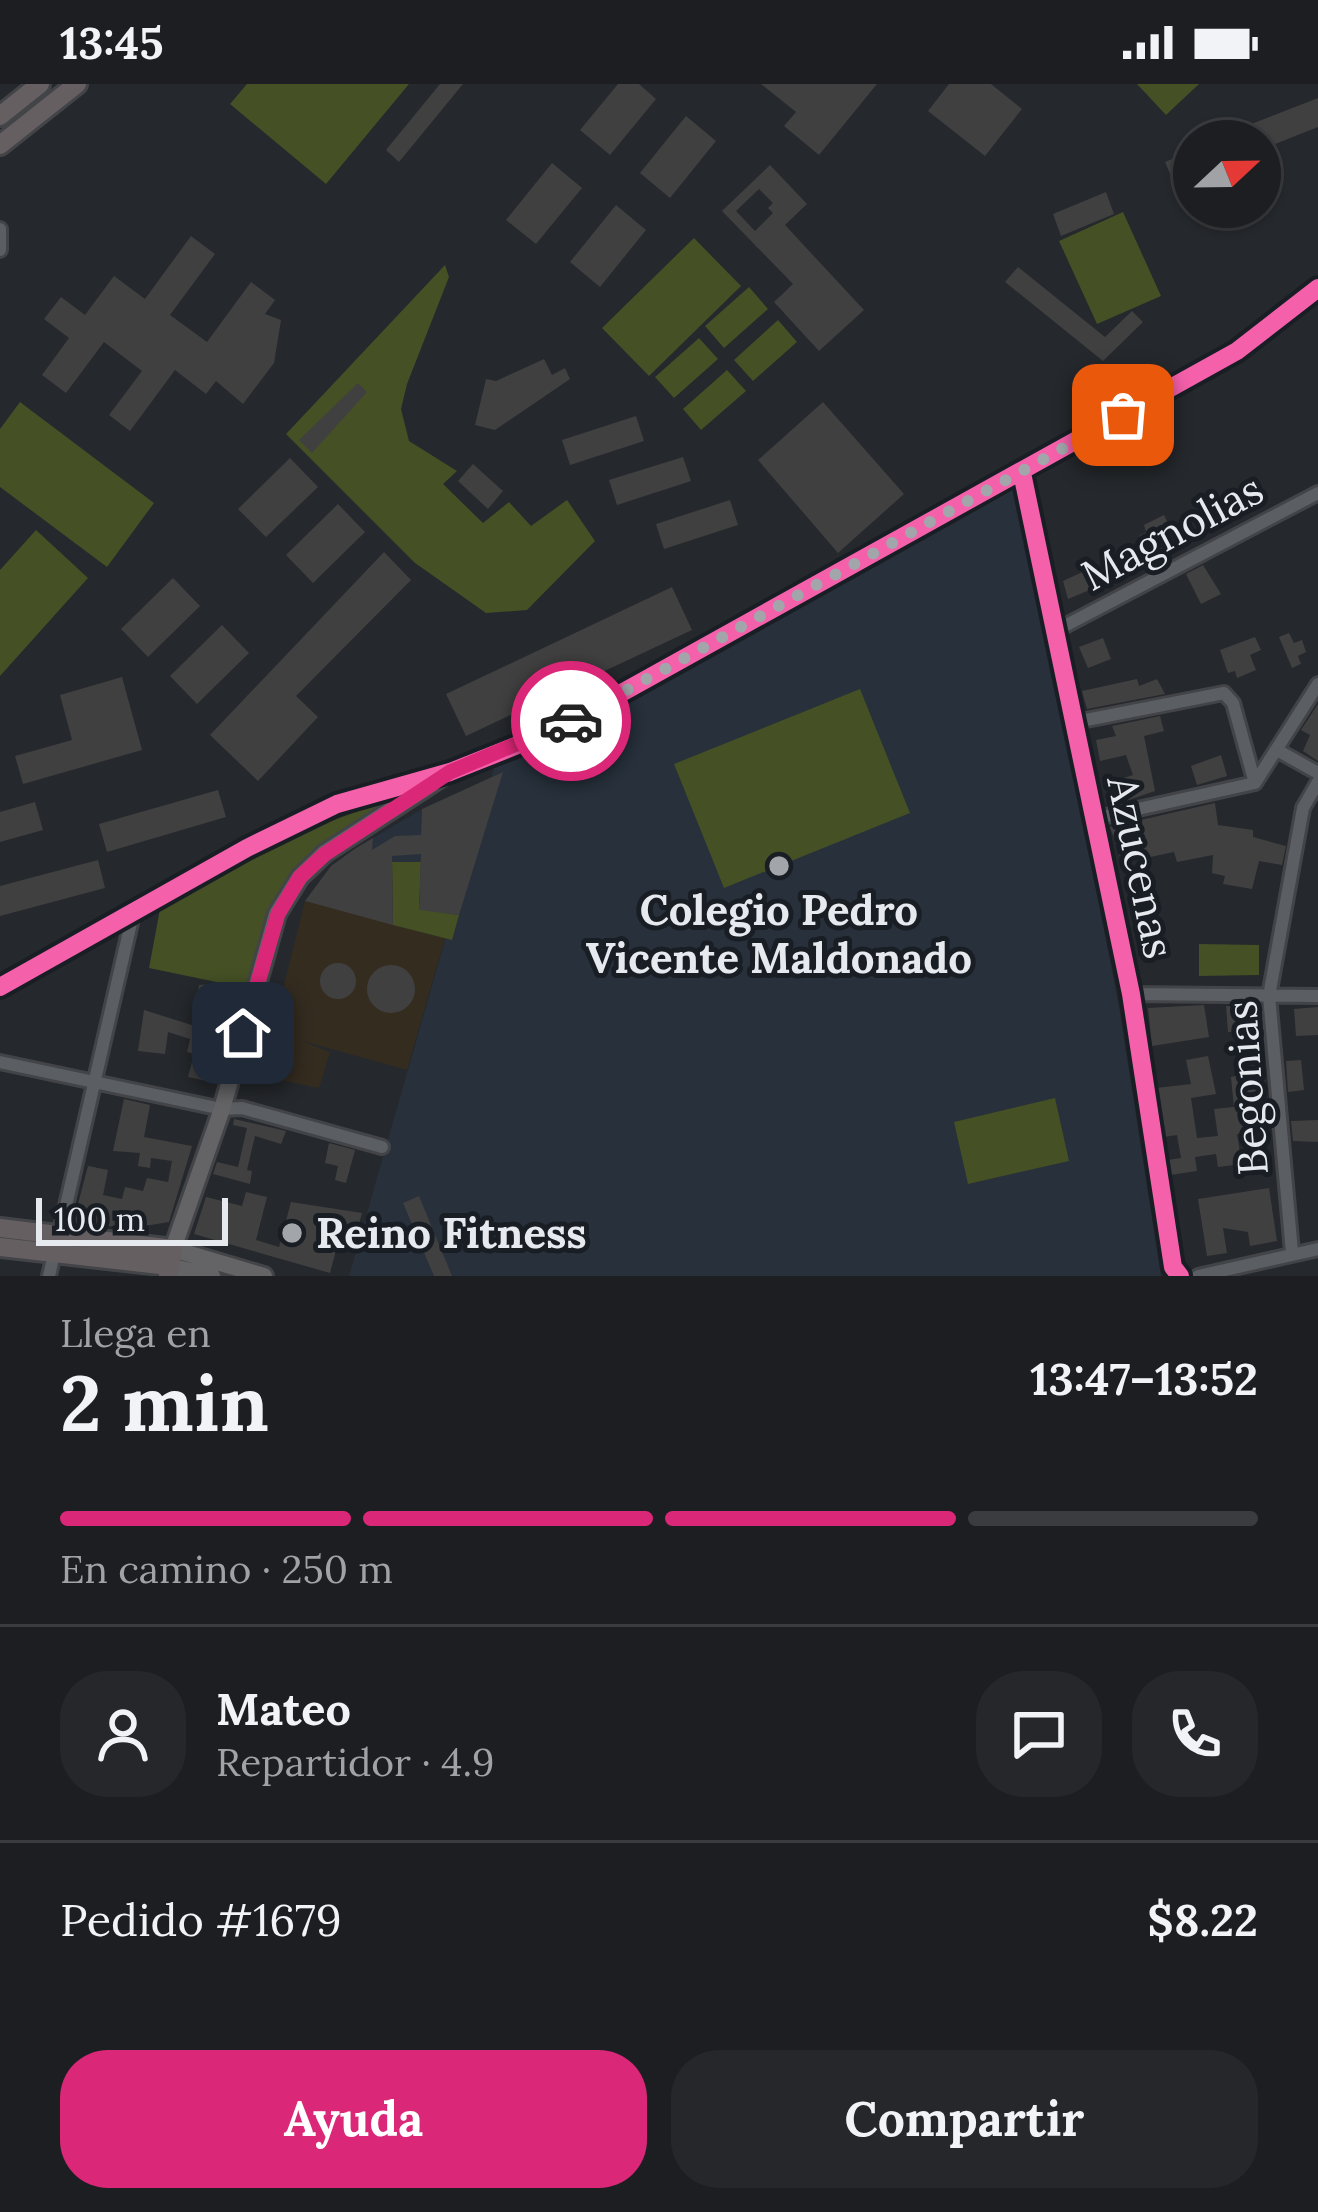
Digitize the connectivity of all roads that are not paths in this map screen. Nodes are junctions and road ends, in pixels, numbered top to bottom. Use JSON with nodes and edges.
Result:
{"nodes":[{"id":1,"x":40,"y":84,"type":"edge"},
{"id":2,"x":77,"y":84,"type":"edge"},
{"id":3,"x":0,"y":116,"type":"edge"},
{"id":4,"x":0,"y":145,"type":"edge"},
{"id":5,"x":0,"y":229,"type":"edge"},
{"id":6,"x":0,"y":250,"type":"edge"},
{"id":7,"x":1318,"y":288,"type":"edge"},
{"id":8,"x":1022,"y":473,"type":"junction"},
{"id":9,"x":1318,"y":493,"type":"edge"},
{"id":10,"x":1057,"y":629,"type":"junction"},
{"id":11,"x":1318,"y":685,"type":"edge"},
{"id":12,"x":1076,"y":722,"type":"junction"},
{"id":13,"x":1277,"y":749,"type":"junction"},
{"id":14,"x":450,"y":772,"type":"junction"},
{"id":15,"x":1318,"y":777,"type":"edge"},
{"id":16,"x":1255,"y":783,"type":"junction"},
{"id":17,"x":1093,"y":818,"type":"junction"},
{"id":18,"x":134,"y":910,"type":"junction"},
{"id":19,"x":0,"y":987,"type":"edge"},
{"id":20,"x":1131,"y":994,"type":"junction"},
{"id":21,"x":1269,"y":996,"type":"junction"},
{"id":22,"x":1318,"y":996,"type":"edge"},
{"id":23,"x":0,"y":1062,"type":"edge"},
{"id":24,"x":98,"y":1084,"type":"junction"},
{"id":25,"x":222,"y":1109,"type":"junction"},
{"id":26,"x":382,"y":1147,"type":"dead end"},
{"id":27,"x":0,"y":1228,"type":"edge"},
{"id":28,"x":57,"y":1245,"type":"junction"},
{"id":29,"x":0,"y":1247,"type":"edge"},
{"id":30,"x":1318,"y":1249,"type":"edge"},
{"id":31,"x":1292,"y":1252,"type":"junction"},
{"id":32,"x":161,"y":1263,"type":"edge"},
{"id":33,"x":49,"y":1276,"type":"edge"},
{"id":34,"x":212,"y":1276,"type":"edge"},
{"id":35,"x":264,"y":1276,"type":"edge"},
{"id":36,"x":1180,"y":1276,"type":"edge"},
{"id":37,"x":1198,"y":1276,"type":"edge"}],
"edges":[{"from":1,"to":3,"type":"main road"},
{"from":2,"to":4,"type":"main road"},
{"from":5,"to":6,"type":"street"},
{"from":7,"to":8,"type":"street"},
{"from":8,"to":10,"type":"street","name":"Azucenas"},
{"from":8,"to":14,"type":"street"},
{"from":9,"to":10,"type":"street","name":"Magnolias"},
{"from":10,"to":12,"type":"street","name":"Azucenas"},
{"from":11,"to":13,"type":"street"},
{"from":12,"to":16,"type":"street"},
{"from":12,"to":17,"type":"street","name":"Azucenas"},
{"from":13,"to":15,"type":"street"},
{"from":13,"to":16,"type":"street"},
{"from":14,"to":18,"type":"street"},
{"from":14,"to":25,"type":"street"},
{"from":15,"to":21,"type":"street","name":"Begonias"},
{"from":16,"to":17,"type":"street"},
{"from":17,"to":20,"type":"street","name":"Azucenas"},
{"from":18,"to":19,"type":"street"},
{"from":18,"to":24,"type":"street"},
{"from":20,"to":21,"type":"street"},
{"from":20,"to":36,"type":"street","name":"Azucenas"},
{"from":21,"to":22,"type":"street"},
{"from":21,"to":31,"type":"street","name":"Begonias"},
{"from":23,"to":24,"type":"street"},
{"from":24,"to":25,"type":"street"},
{"from":24,"to":28,"type":"street"},
{"from":25,"to":26,"type":"street"},
{"from":25,"to":32,"type":"street"},
{"from":27,"to":28,"type":"main road"},
{"from":28,"to":29,"type":"main road"},
{"from":28,"to":32,"type":"main road"},
{"from":28,"to":33,"type":"street"},
{"from":30,"to":31,"type":"street"},
{"from":31,"to":37,"type":"street"},
{"from":32,"to":34,"type":"street"},
{"from":32,"to":35,"type":"street"}]}
